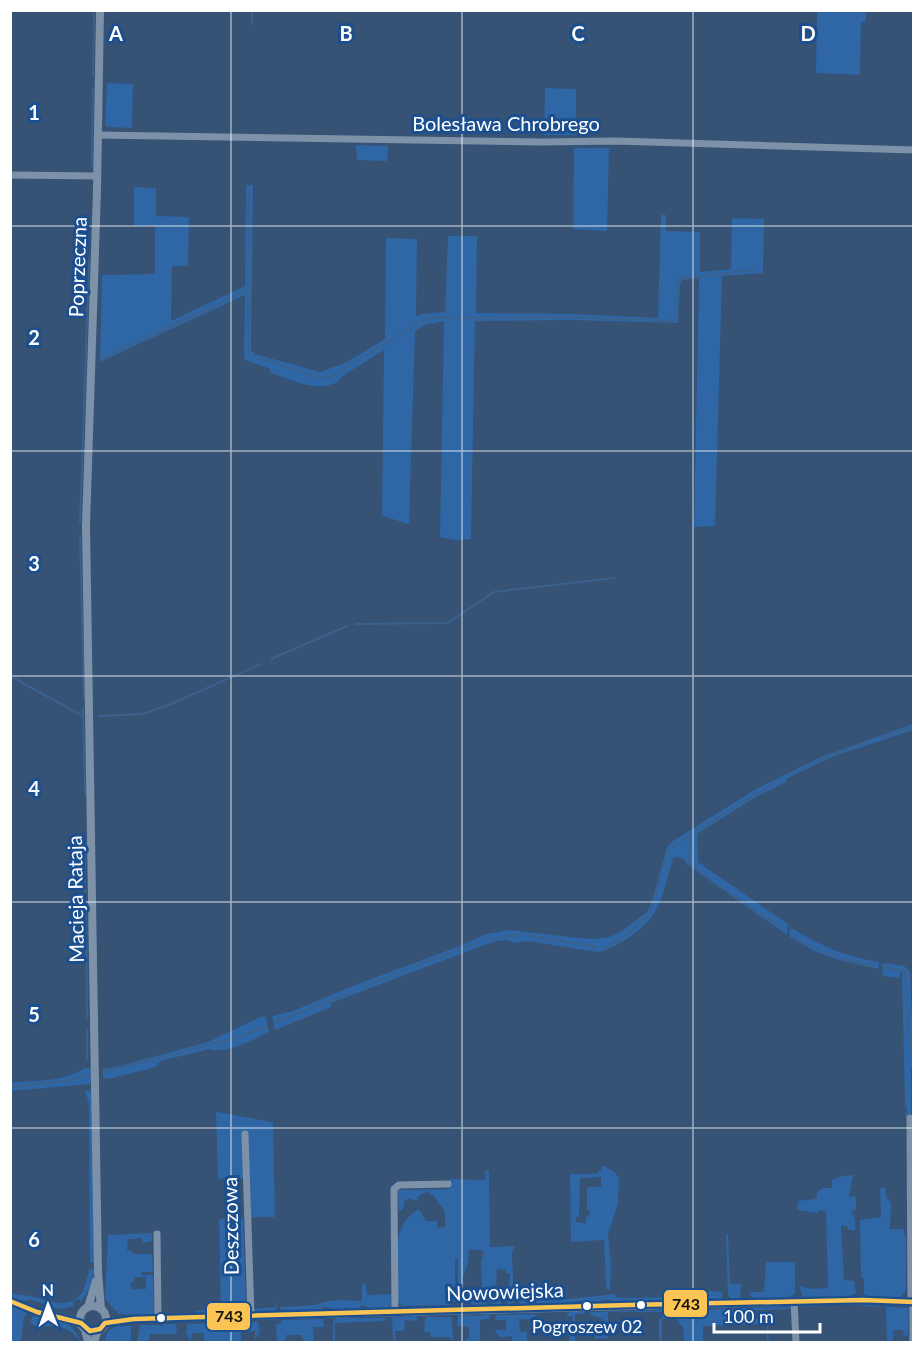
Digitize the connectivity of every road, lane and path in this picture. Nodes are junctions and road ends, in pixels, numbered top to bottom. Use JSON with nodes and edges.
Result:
{"nodes":[{"id":1,"x":100,"y":10,"type":"edge"},
{"id":2,"x":98,"y":135,"type":"junction"},
{"id":3,"x":914,"y":150,"type":"edge"},
{"id":4,"x":10,"y":176,"type":"edge"},
{"id":5,"x":97,"y":176,"type":"junction"},
{"id":6,"x":86,"y":525,"type":"joint"},
{"id":7,"x":910,"y":1118,"type":"dead end"},
{"id":8,"x":245,"y":1134,"type":"dead end"},
{"id":9,"x":448,"y":1184,"type":"dead end"},
{"id":10,"x":157,"y":1234,"type":"dead end"},
{"id":11,"x":98,"y":1272,"type":"junction"},
{"id":12,"x":10,"y":1301,"type":"edge"},
{"id":13,"x":794,"y":1302,"type":"junction"},
{"id":14,"x":912,"y":1302,"type":"edge"},
{"id":15,"x":86,"y":1309,"type":"junction"},
{"id":16,"x":103,"y":1311,"type":"junction"},
{"id":17,"x":395,"y":1312,"type":"junction"},
{"id":18,"x":51,"y":1315,"type":"junction"},
{"id":19,"x":250,"y":1316,"type":"junction"},
{"id":20,"x":134,"y":1319,"type":"junction"},
{"id":21,"x":158,"y":1319,"type":"junction"},
{"id":22,"x":105,"y":1323,"type":"junction"},
{"id":23,"x":83,"y":1326,"type":"junction"},
{"id":24,"x":98,"y":1330,"type":"junction"},
{"id":25,"x":88,"y":1342,"type":"edge"},
{"id":26,"x":94,"y":1342,"type":"edge"},
{"id":27,"x":796,"y":1342,"type":"edge"},
{"id":28,"x":913,"y":1342,"type":"edge"}],
"edges":[{"from":1,"to":2,"type":"street","name":"Poprzeczna"},
{"from":2,"to":3,"type":"street","name":"Bolesława Chrobrego"},
{"from":2,"to":5,"type":"street","name":"Poprzeczna"},
{"from":4,"to":5,"type":"street"},
{"from":5,"to":6,"type":"street","name":"Poprzeczna"},
{"from":6,"to":11,"type":"street","name":"Macieja Rataja"},
{"from":7,"to":14,"type":"street"},
{"from":8,"to":19,"type":"street","name":"Deszczowa"},
{"from":9,"to":17,"type":"street"},
{"from":10,"to":21,"type":"street"},
{"from":11,"to":15,"type":"street","name":"Macieja Rataja"},
{"from":11,"to":16,"type":"street","name":"Macieja Rataja"},
{"from":12,"to":18,"type":"street"},
{"from":13,"to":14,"type":"street","name":"Nowowiejska"},
{"from":13,"to":17,"type":"street","name":"Nowowiejska"},
{"from":13,"to":27,"type":"street"},
{"from":14,"to":28,"type":"street"},
{"from":15,"to":16,"type":"street"},
{"from":15,"to":18,"type":"street"},
{"from":15,"to":23,"type":"street"},
{"from":16,"to":20,"type":"street","name":"Nowowiejska"},
{"from":16,"to":22,"type":"street"},
{"from":17,"to":19,"type":"street","name":"Nowowiejska"},
{"from":18,"to":23,"type":"street"},
{"from":19,"to":21,"type":"street","name":"Nowowiejska"},
{"from":20,"to":21,"type":"street","name":"Nowowiejska"},
{"from":20,"to":22,"type":"street","name":"Nowowiejska"},
{"from":22,"to":24,"type":"street"},
{"from":23,"to":24,"type":"street"},
{"from":23,"to":25,"type":"street"},
{"from":24,"to":26,"type":"street"}]}
